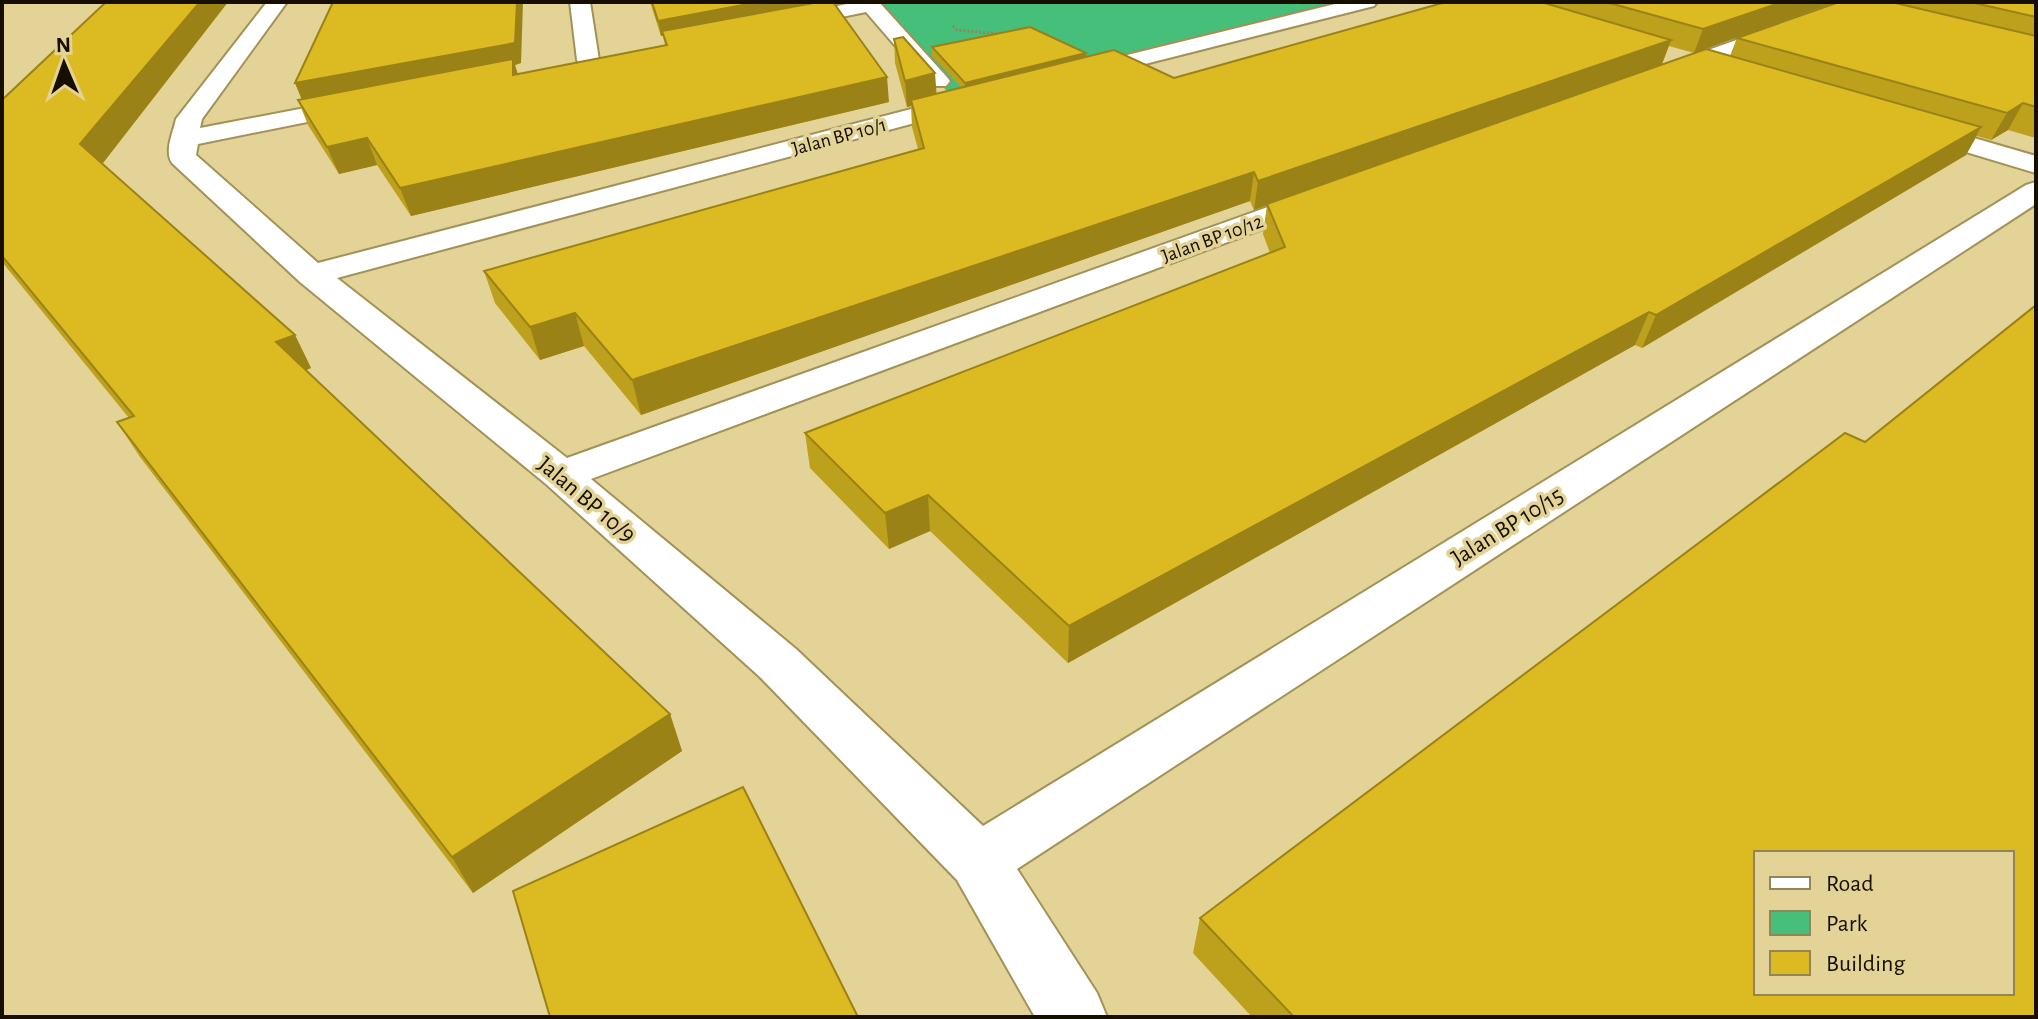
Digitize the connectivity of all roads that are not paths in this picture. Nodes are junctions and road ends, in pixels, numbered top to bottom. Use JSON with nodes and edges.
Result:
{"nodes":[{"id":1,"x":277,"y":2,"type":"edge"},
{"id":2,"x":580,"y":2,"type":"edge"},
{"id":3,"x":1367,"y":2,"type":"edge"},
{"id":4,"x":870,"y":4,"type":"edge"},
{"id":5,"x":1863,"y":8,"type":"edge"},
{"id":6,"x":766,"y":26,"type":"edge"},
{"id":7,"x":1649,"y":50,"type":"edge"},
{"id":8,"x":618,"y":55,"type":"edge"},
{"id":9,"x":1692,"y":63,"type":"junction"},
{"id":10,"x":1737,"y":76,"type":"edge"},
{"id":11,"x":1048,"y":82,"type":"edge"},
{"id":12,"x":1633,"y":84,"type":"edge"},
{"id":13,"x":988,"y":97,"type":"edge"},
{"id":14,"x":386,"y":99,"type":"edge"},
{"id":15,"x":958,"y":104,"type":"junction"},
{"id":16,"x":1886,"y":121,"type":"edge"},
{"id":17,"x":183,"y":139,"type":"junction"},
{"id":18,"x":2036,"y":165,"type":"edge"},
{"id":19,"x":1352,"y":186,"type":"edge"},
{"id":20,"x":2036,"y":191,"type":"edge"},
{"id":21,"x":312,"y":275,"type":"junction"},
{"id":22,"x":561,"y":475,"type":"junction"},
{"id":23,"x":978,"y":861,"type":"junction"},
{"id":24,"x":1073,"y":1017,"type":"edge"}],
"edges":[{"from":1,"to":17,"type":"street"},
{"from":2,"to":8,"type":"street"},
{"from":3,"to":11,"type":"street"},
{"from":4,"to":6,"type":"street"},
{"from":4,"to":15,"type":"street"},
{"from":5,"to":9,"type":"street"},
{"from":7,"to":9,"type":"street"},
{"from":9,"to":10,"type":"street"},
{"from":9,"to":12,"type":"street"},
{"from":13,"to":15,"type":"street","name":"Jalan BP 10/1"},
{"from":14,"to":17,"type":"street"},
{"from":15,"to":21,"type":"street","name":"Jalan BP 10/1"},
{"from":16,"to":18,"type":"street"},
{"from":17,"to":21,"type":"street","name":"Jalan BP 10/9"},
{"from":19,"to":22,"type":"street","name":"Jalan BP 10/12"},
{"from":20,"to":23,"type":"street","name":"Jalan BP 10/15"},
{"from":21,"to":22,"type":"street","name":"Jalan BP 10/9"},
{"from":22,"to":23,"type":"street","name":"Jalan BP 10/9"},
{"from":23,"to":24,"type":"street","name":"Jalan BP 10/9"}]}
